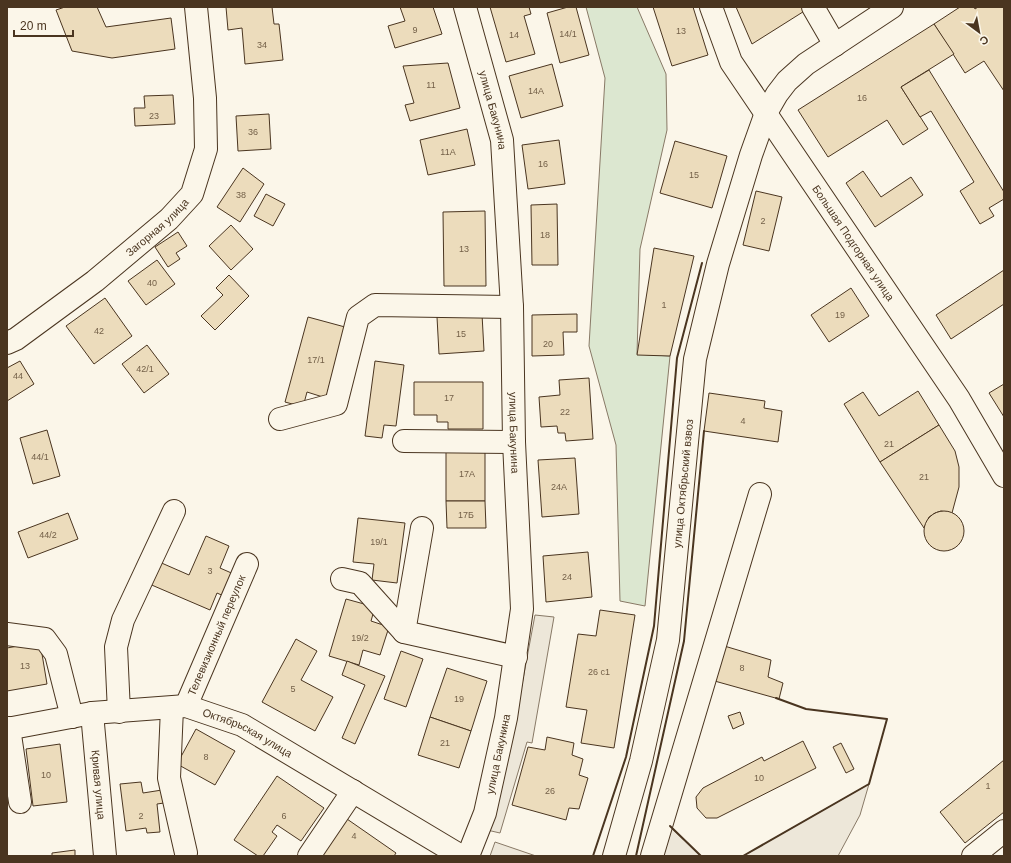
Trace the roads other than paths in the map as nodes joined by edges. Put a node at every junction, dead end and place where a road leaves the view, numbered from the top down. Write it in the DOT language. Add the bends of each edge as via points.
graph roads {
  1 [pos="196,7"];
  2 [pos="465,7"];
  3 [pos="710,7"];
  4 [pos="813,7"];
  5 [pos="892,7"];
  6 [pos="835,45"];
  7 [pos="766,114"];
  8 [pos="512,307"];
  9 [pos="7,343"];
  10 [pos="280,419"];
  11 [pos="404,441"];
  12 [pos="514,442"];
  13 [pos="1004,476"];
  14 [pos="760,494"];
  15 [pos="174,511"];
  16 [pos="422,528"];
  17 [pos="247,564"];
  18 [pos="342,578"];
  19 [pos="404,632"];
  20 [pos="7,634"];
  21 [pos="516,657"];
  22 [pos="179,707"];
  23 [pos="119,712"];
  24 [pos="82,715"];
  25 [pos="8,729"];
  26 [pos="353,791"];
  27 [pos="20,802"];
  28 [pos="1004,831"];
  29 [pos="186,853"];
  30 [pos="105,856"];
  31 [pos="309,856"];
  32 [pos="461,856"];
  33 [pos="468,856"];
  34 [pos="614,856"];
  35 [pos="652,856"];
  36 [pos="973,856"];
  1 -- 9 [label="street, Загорная улица" via="205,98 206,149 192,194 170,219 95,281"];
  2 -- 8 [label="street, улица Бакунина" via="502,140"];
  3 -- 7 [label="street, Большая Подгорная улица" via="732,62"];
  4 -- 6 [label="street"];
  5 -- 6 [label="street, улица Октябрьский взвоз"];
  6 -- 7 [label="street, улица Октябрьский взвоз" via="806,64 777,94"];
  7 -- 13 [label="street, Большая Подгорная улица" via="955,394"];
  7 -- 34 [label="street, улица Октябрьский взвоз" via="718,264 695,359 668,640 641,761"];
  8 -- 10 [label="street" via="375,305 358,316 336,404"];
  8 -- 12 [label="street, улица Бакунина"];
  11 -- 12 [label="street"];
  12 -- 21 [label="street, улица Бакунина" via="522,609"];
  14 -- 35 [label="street"];
  15 -- 23 [label="street" via="123,620 116,647"];
  16 -- 19 [label="street"];
  17 -- 22 [label="street, Телевизионный переулок"];
  18 -- 19 [label="street" via="360,583"];
  19 -- 21 [label="street"];
  20 -- 24 [label="street, Кривая улица" via="45,639 56,654"];
  21 -- 33 [label="street, улица Бакунина" via="506,718 485,813"];
  22 -- 23 [label="street, Октябрьская улица"];
  22 -- 26 [label="street, Октябрьская улица" via="242,724"];
  22 -- 29 [label="street, Телевизионный переулок" via="168,778"];
  23 -- 24 [label="street, Октябрьская улица"];
  24 -- 25 [label="street, Октябрьская улица"];
  24 -- 30 [label="street, Кривая улица"];
  25 -- 27 [label="street"];
  26 -- 31 [label="street"];
  26 -- 32 [label="street, Октябрьская улица"];
  28 -- 36 [label="street"];
}
